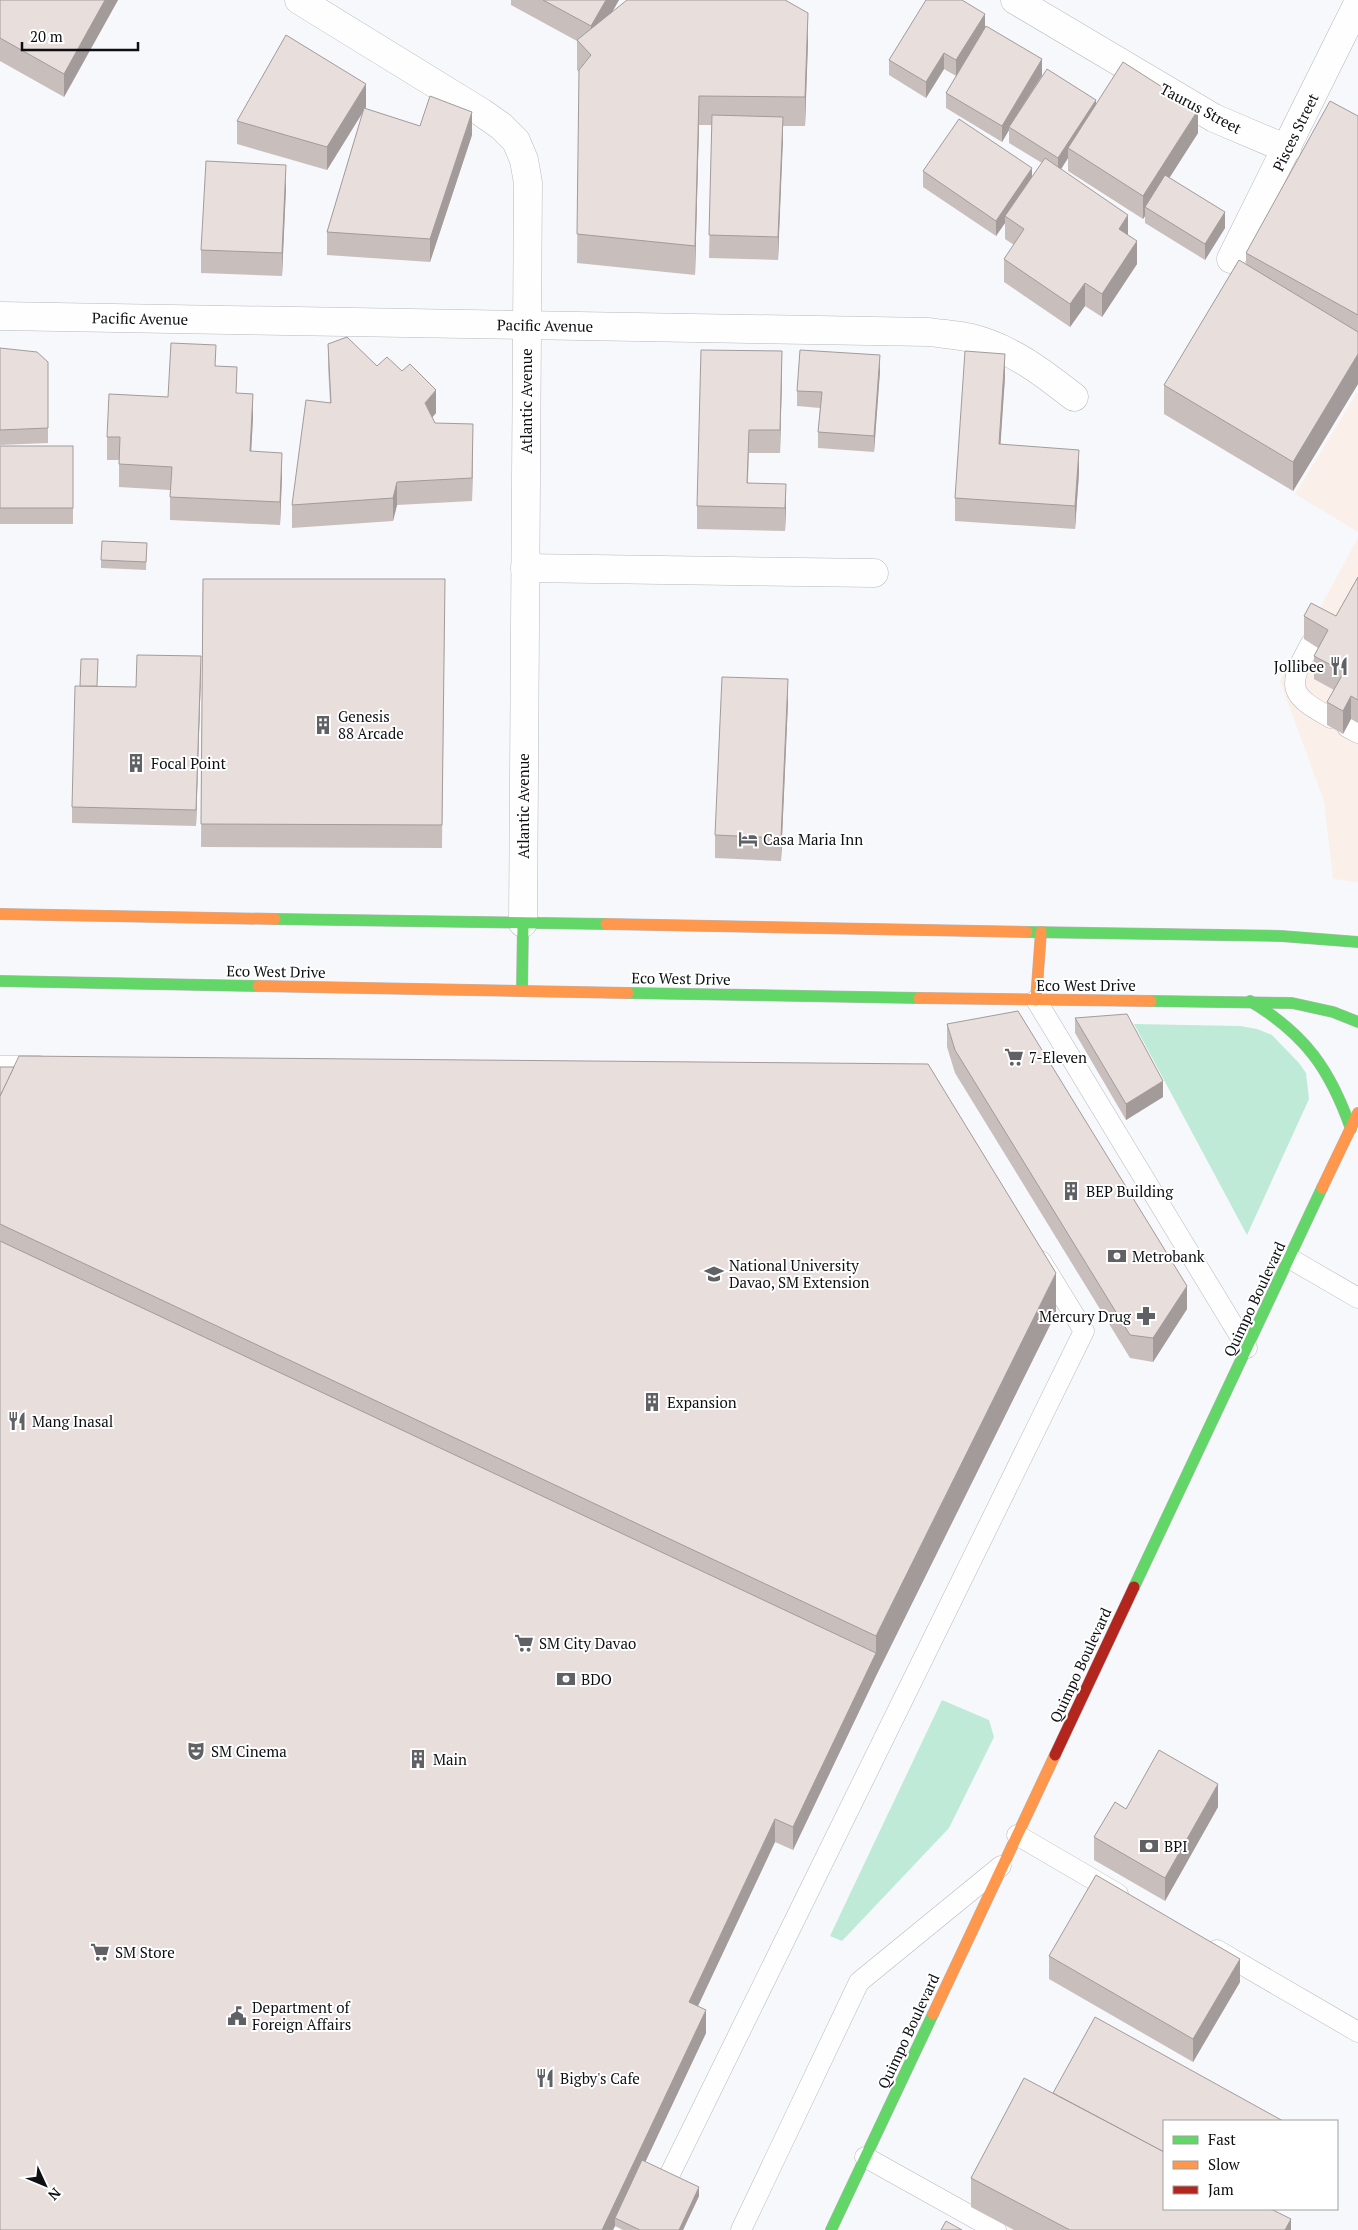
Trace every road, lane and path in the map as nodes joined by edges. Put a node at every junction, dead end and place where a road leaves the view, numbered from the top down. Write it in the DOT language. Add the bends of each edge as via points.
graph roads {
  1 [pos="299,0"];
  2 [pos="1015,0"];
  3 [pos="1358,4"];
  4 [pos="1287,149"];
  5 [pos="1231,259"];
  6 [pos="0,316"];
  7 [pos="527,325"];
  8 [pos="1074,397"];
  9 [pos="525,568"];
  10 [pos="874,573"];
  11 [pos="1311,643"];
  12 [pos="1346,726"];
  13 [pos="0,914"];
  14 [pos="523,923"];
  15 [pos="1041,932"];
  16 [pos="1358,942"];
  17 [pos="0,981"];
  18 [pos="522,991"];
  19 [pos="1036,1000"];
  20 [pos="1250,1000"];
  21 [pos="1358,1022"];
  22 [pos="0,1066"];
  23 [pos="59,1066"];
  24 [pos="1358,1113"];
  25 [pos="1350,1129"];
  26 [pos="1033,1248"];
  27 [pos="1290,1258"];
  28 [pos="1358,1298"];
  29 [pos="1247,1348"];
  30 [pos="1017,1835"];
  31 [pos="1002,1865"];
  32 [pos="1136,1904"];
  33 [pos="1204,1943"];
  34 [pos="1358,2032"];
  35 [pos="865,2157"];
  36 [pos="667,2180"];
  37 [pos="741,2230"];
  38 [pos="831,2230"];
  39 [pos="996,2230"];
  1 -- 7 [label="street, Atlantic Avenue" via="481,112 516,141 528,183"];
  2 -- 4 [label="street, Taurus Street" via="1214,118"];
  3 -- 4 [label="street, Pisces Street"];
  4 -- 5 [label="street, Pisces Street"];
  6 -- 7 [label="street, Pacific Avenue"];
  7 -- 8 [label="street, Pacific Avenue" via="929,332 971,338 1008,351 1040,370"];
  7 -- 9 [label="street, Atlantic Avenue"];
  9 -- 10 [label="street"];
  9 -- 14 [label="street, Atlantic Avenue"];
  11 -- 12 [label="lane" via="1299,664 1294,685 1297,694 1302,701"];
  13 -- 14 [label="street"];
  14 -- 15 [label="street"];
  14 -- 18 [label="street"];
  15 -- 16 [label="street" via="1281,936"];
  15 -- 19 [label="street"];
  17 -- 18 [label="street, Eco West Drive"];
  18 -- 19 [label="street, Eco West Drive"];
  19 -- 20 [label="street, Eco West Drive"];
  19 -- 29 [label="lane"];
  20 -- 21 [label="street, Eco West Drive" via="1292,1003 1333,1012"];
  20 -- 25 [label="street" via="1282,1020 1320,1060 1339,1093"];
  22 -- 23 [label="lane"];
  24 -- 25 [label="street, Quimpo Boulevard"];
  25 -- 27 [label="street, Quimpo Boulevard"];
  26 -- 36 [label="lane" via="1084,1332"];
  27 -- 28 [label="lane"];
  27 -- 29 [label="street, Quimpo Boulevard"];
  29 -- 30 [label="street, Quimpo Boulevard"];
  30 -- 31 [label="street, Quimpo Boulevard"];
  30 -- 32 [label="lane"];
  31 -- 35 [label="street, Quimpo Boulevard"];
  31 -- 37 [label="lane" via="860,1982"];
  33 -- 34 [label="lane"];
  35 -- 38 [label="street, Quimpo Boulevard"];
  35 -- 39 [label="lane"];
}
